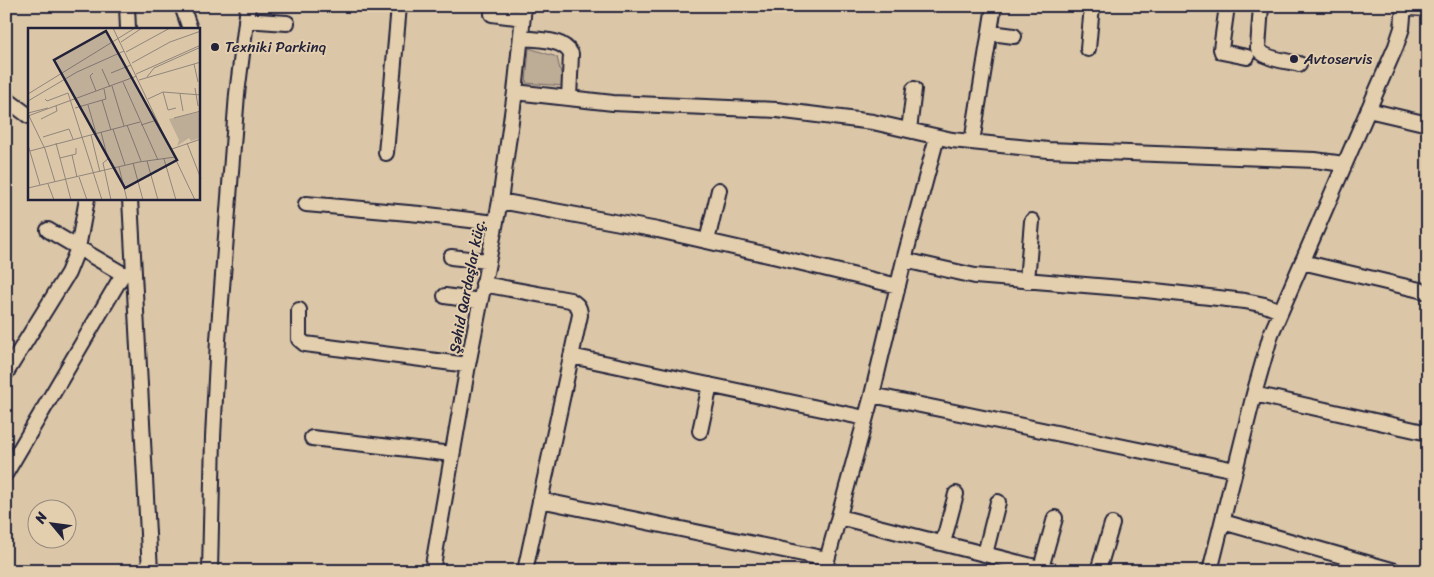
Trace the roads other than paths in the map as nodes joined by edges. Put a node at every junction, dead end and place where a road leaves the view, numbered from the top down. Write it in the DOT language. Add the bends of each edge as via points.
graph roads {
  1 [pos="127,6"];
  2 [pos="182,6"];
  3 [pos="399,6"];
  4 [pos="994,6"];
  5 [pos="1092,6"];
  6 [pos="1227,6"];
  7 [pos="1261,6"];
  8 [pos="1404,6"];
  9 [pos="1410,6"];
  10 [pos="1428,8"];
  11 [pos="524,12"];
  12 [pos="247,13"];
  13 [pos="492,14"];
  14 [pos="287,23"];
  15 [pos="128,28"];
  16 [pos="190,28"];
  17 [pos="991,34"];
  18 [pos="1014,36"];
  19 [pos="521,38"];
  20 [pos="1088,49"];
  21 [pos="1248,57"];
  22 [pos="1299,64"];
  23 [pos="914,90"];
  24 [pos="515,92"];
  25 [pos="569,98"];
  26 [pos="6,99"];
  27 [pos="1368,110"];
  28 [pos="28,115"];
  29 [pos="1428,124"];
  30 [pos="908,130"];
  31 [pos="937,137"];
  32 [pos="972,142"];
  33 [pos="386,153"];
  34 [pos="1344,164"];
  35 [pos="719,190"];
  36 [pos="87,200"];
  37 [pos="130,200"];
  38 [pos="500,201"];
  39 [pos="306,204"];
  40 [pos="1032,221"];
  41 [pos="496,224"];
  42 [pos="48,230"];
  43 [pos="707,240"];
  44 [pos="78,248"];
  45 [pos="451,257"];
  46 [pos="904,260"];
  47 [pos="487,261"];
  48 [pos="1302,262"];
  49 [pos="129,273"];
  50 [pos="1027,281"];
  51 [pos="483,284"];
  52 [pos="898,286"];
  53 [pos="1428,292"];
  54 [pos="445,296"];
  55 [pos="480,301"];
  56 [pos="299,310"];
  57 [pos="1280,310"];
  58 [pos="571,356"];
  59 [pos="468,365"];
  60 [pos="6,373"];
  61 [pos="710,385"];
  62 [pos="1254,394"];
  63 [pos="872,396"];
  64 [pos="866,418"];
  65 [pos="700,430"];
  66 [pos="1428,433"];
  67 [pos="312,438"];
  68 [pos="452,454"];
  69 [pos="1235,470"];
  70 [pos="6,472"];
  71 [pos="956,494"];
  72 [pos="540,500"];
  73 [pos="998,502"];
  74 [pos="839,517"];
  75 [pos="1055,518"];
  76 [pos="1223,522"];
  77 [pos="1112,524"];
  78 [pos="943,543"];
  79 [pos="985,554"];
  80 [pos="825,565"];
  81 [pos="1046,570"];
  82 [pos="150,571"];
  83 [pos="210,571"];
  84 [pos="432,571"];
  85 [pos="525,571"];
  86 [pos="1098,571"];
  87 [pos="1210,571"];
  88 [pos="1395,571"];
  1 -- 15 [label="street"];
  2 -- 16 [label="street"];
  3 -- 33 [label="street"];
  4 -- 17 [label="street"];
  5 -- 20 [label="street"];
  6 -- 21 [label="street" via="1222,52"];
  7 -- 22 [label="street" via="1259,52"];
  8 -- 27 [label="street" via="1396,46"];
  9 -- 10 [label="main road"];
  11 -- 13 [label="street"];
  11 -- 19 [label="street, Şəhid Qardaşlar küç."];
  12 -- 14 [label="street"];
  12 -- 83 [label="street" via="237,94 218,340"];
  17 -- 18 [label="street"];
  17 -- 32 [label="street"];
  19 -- 24 [label="street, Şəhid Qardaşlar küç."];
  19 -- 25 [label="street" via="561,43 568,48 571,54"];
  23 -- 30 [label="street"];
  24 -- 25 [label="street"];
  24 -- 38 [label="street, Şəhid Qardaşlar küç."];
  25 -- 30 [label="street" via="777,110 873,122"];
  26 -- 28 [label="street"];
  27 -- 29 [label="street"];
  27 -- 34 [label="street"];
  30 -- 31 [label="street"];
  31 -- 32 [label="street"];
  31 -- 46 [label="street"];
  32 -- 34 [label="street" via="1048,150 1315,160"];
  34 -- 48 [label="street"];
  35 -- 43 [label="street"];
  36 -- 44 [label="street"];
  37 -- 49 [label="street"];
  38 -- 41 [label="street, Şəhid Qardaşlar küç."];
  38 -- 43 [label="street"];
  39 -- 41 [label="street"];
  40 -- 50 [label="street"];
  41 -- 47 [label="street, Şəhid Qardaşlar küç."];
  42 -- 44 [label="street"];
  43 -- 52 [label="street"];
  44 -- 49 [label="street"];
  44 -- 60 [label="street" via="68,273"];
  45 -- 47 [label="street"];
  46 -- 50 [label="street" via="975,276"];
  46 -- 52 [label="street"];
  47 -- 51 [label="street, Şəhid Qardaşlar küç."];
  48 -- 53 [label="street"];
  48 -- 57 [label="street"];
  49 -- 70 [label="street"];
  49 -- 82 [label="street"];
  50 -- 57 [label="street" via="1245,301"];
  51 -- 55 [label="street, Şəhid Qardaşlar küç."];
  51 -- 58 [label="street" via="570,300 578,306 580,316"];
  52 -- 63 [label="street"];
  54 -- 55 [label="street"];
  55 -- 59 [label="street, Şəhid Qardaşlar küç."];
  56 -- 59 [label="street" via="299,339 304,344"];
  57 -- 62 [label="street"];
  58 -- 61 [label="street"];
  58 -- 72 [label="street"];
  59 -- 68 [label="street, Şəhid Qardaşlar küç."];
  61 -- 64 [label="street"];
  61 -- 65 [label="street"];
  62 -- 66 [label="street"];
  62 -- 69 [label="street"];
  63 -- 64 [label="street"];
  63 -- 69 [label="street"];
  64 -- 74 [label="street"];
  67 -- 68 [label="street"];
  68 -- 84 [label="street, Şəhid Qardaşlar küç."];
  69 -- 76 [label="street"];
  71 -- 78 [label="street"];
  72 -- 80 [label="street"];
  72 -- 85 [label="street"];
  73 -- 79 [label="street"];
  74 -- 78 [label="street"];
  74 -- 80 [label="street"];
  75 -- 81 [label="street"];
  76 -- 87 [label="street"];
  76 -- 88 [label="street"];
  77 -- 86 [label="street"];
  78 -- 79 [label="street"];
  79 -- 81 [label="street"];
}
